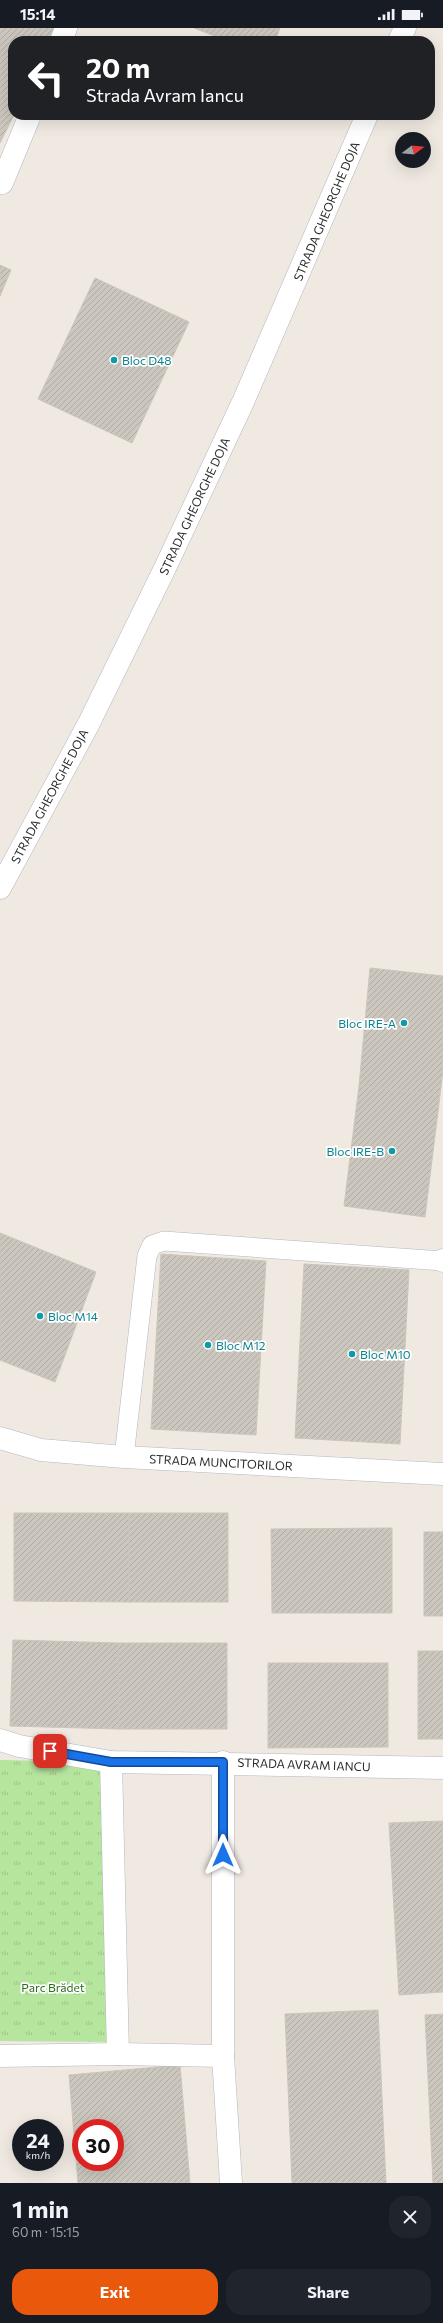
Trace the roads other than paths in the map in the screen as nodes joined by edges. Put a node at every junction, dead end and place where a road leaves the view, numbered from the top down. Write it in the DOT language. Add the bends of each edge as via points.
graph roads {
  1 [pos="28,120"];
  2 [pos="365,120"];
  3 [pos="2,183"];
  4 [pos="0,888"];
  5 [pos="443,1260"];
  6 [pos="0,1438"];
  7 [pos="124,1457"];
  8 [pos="443,1474"];
  9 [pos="0,1740"];
  10 [pos="111,1762"];
  11 [pos="223,1762"];
  12 [pos="443,1768"];
  13 [pos="118,2054"];
  14 [pos="0,2056"];
  15 [pos="223,2056"];
  16 [pos="231,2183"];
  1 -- 3 [label="street"];
  2 -- 4 [label="street, STRADA GHEORGHE DOJA" via="243,402 165,568 88,725"];
  5 -- 7 [label="lane" via="164,1241 152,1245 147,1256"];
  6 -- 7 [label="street, STRADA MUNCITORILOR" via="41,1450"];
  7 -- 8 [label="street, STRADA MUNCITORILOR"];
  9 -- 10 [label="street, STRADA AVRAM IANCU" via="19,1746"];
  10 -- 11 [label="street, STRADA AVRAM IANCU"];
  10 -- 13 [label="street"];
  11 -- 12 [label="street, STRADA AVRAM IANCU"];
  11 -- 15 [label="street"];
  13 -- 14 [label="street"];
  13 -- 15 [label="street"];
  15 -- 16 [label="street"];
}
